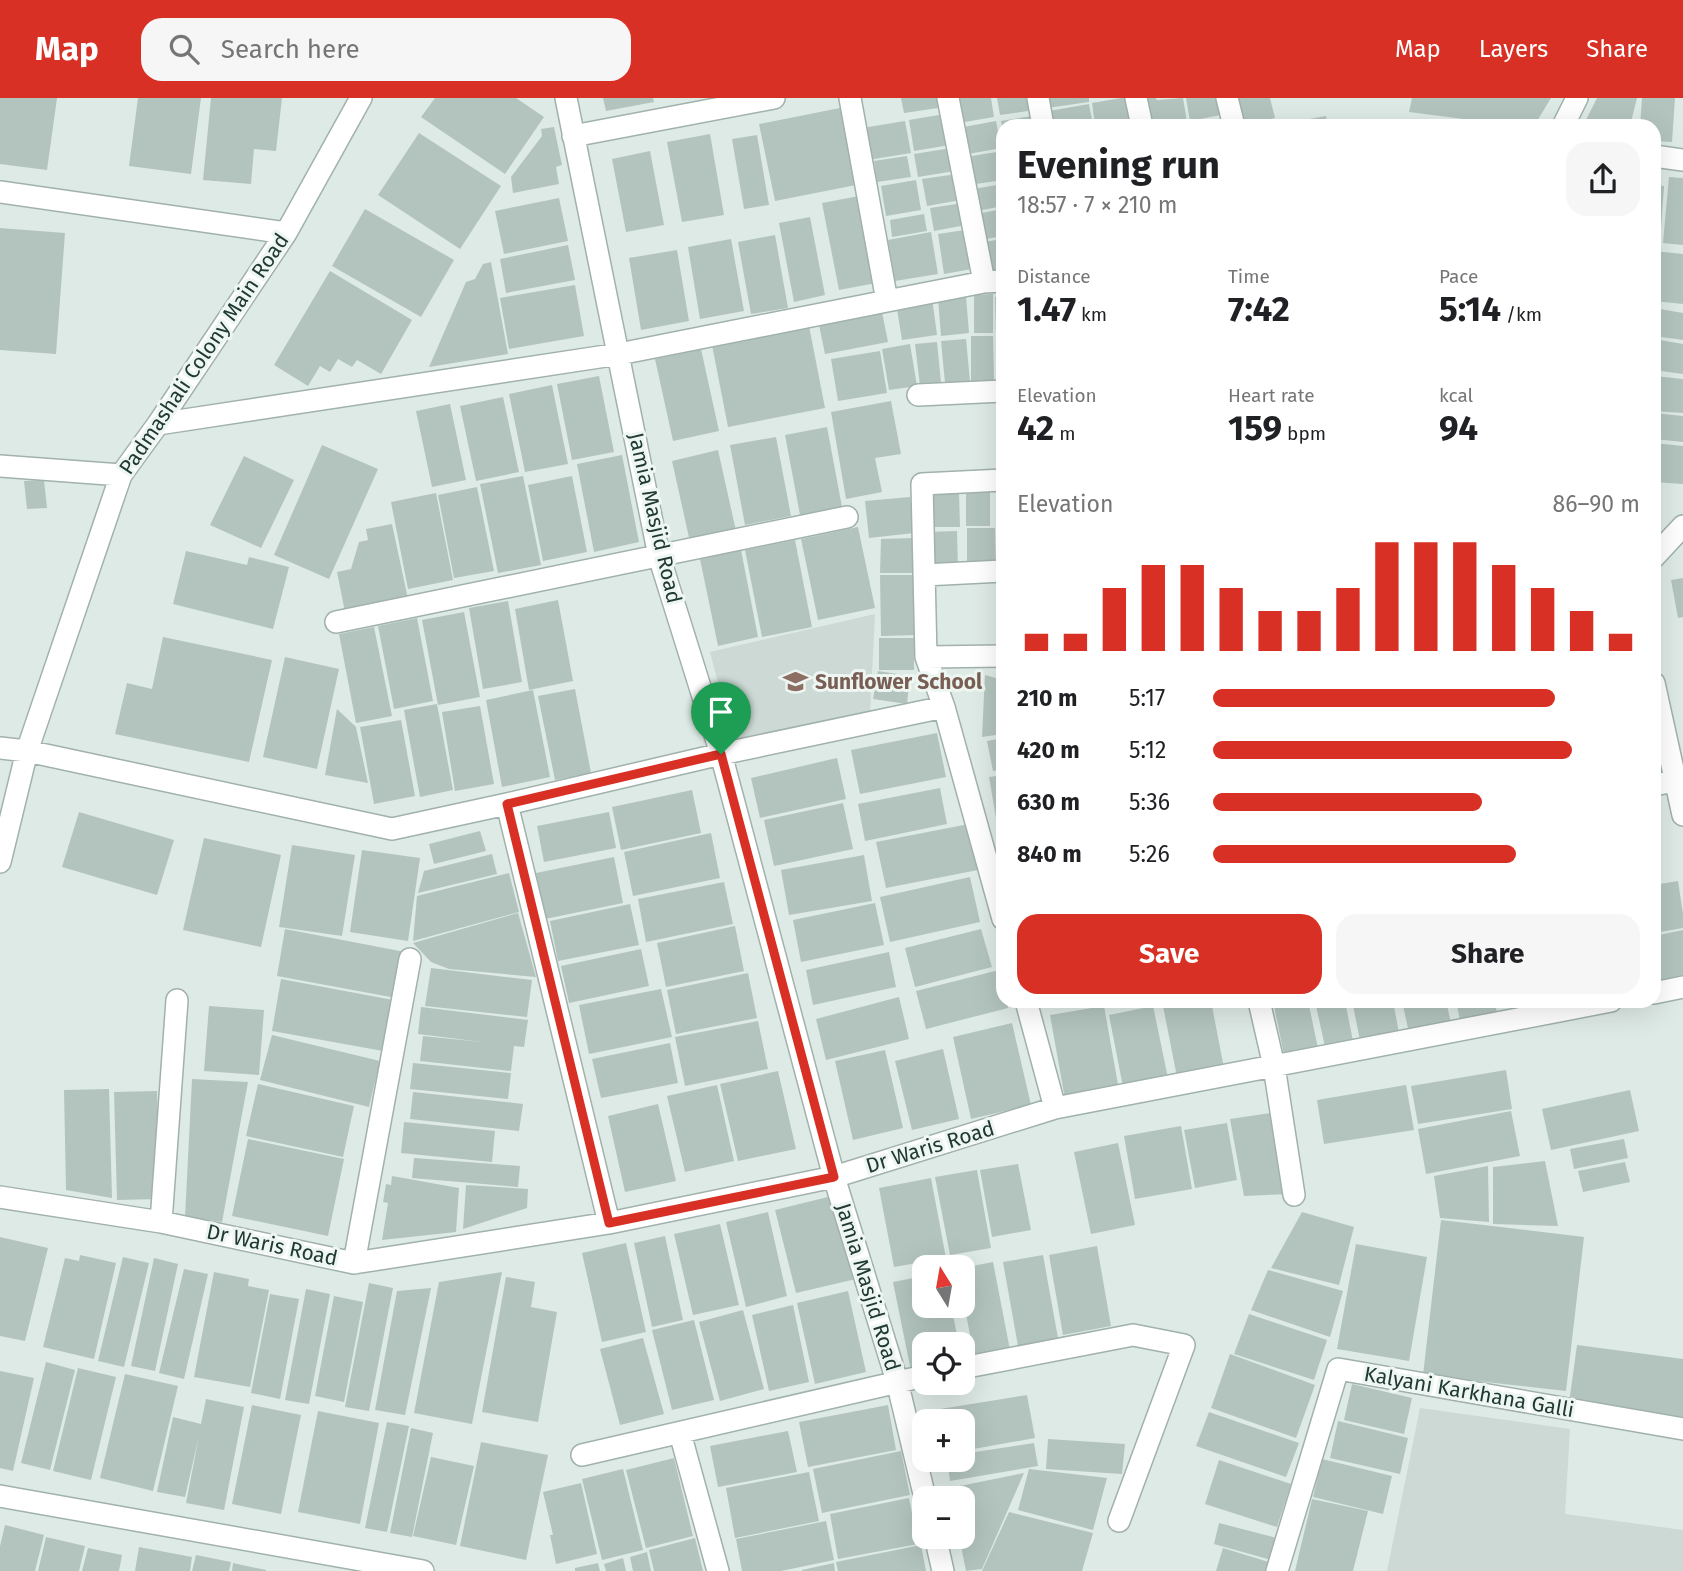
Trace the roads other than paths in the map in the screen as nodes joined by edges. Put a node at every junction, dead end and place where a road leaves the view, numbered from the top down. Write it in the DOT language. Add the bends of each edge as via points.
graph roads {
  1 [pos="361,98"];
  2 [pos="566,98"];
  3 [pos="774,98"];
  4 [pos="850,98"];
  5 [pos="948,98"];
  6 [pos="1038,98"];
  7 [pos="1136,98"];
  8 [pos="1227,98"];
  9 [pos="1577,98"];
  10 [pos="1042,119"];
  11 [pos="1140,119"];
  12 [pos="1232,119"];
  13 [pos="1566,119"];
  14 [pos="573,136"];
  15 [pos="1661,157"];
  16 [pos="1683,160"];
  17 [pos="0,192"];
  18 [pos="286,233"];
  19 [pos="993,281"];
  20 [pos="887,301"];
  21 [pos="619,354"];
  22 [pos="996,391"];
  23 [pos="918,395"];
  24 [pos="158,424"];
  25 [pos="0,466"];
  26 [pos="121,475"];
  27 [pos="996,480"];
  28 [pos="847,517"];
  29 [pos="1683,526"];
  30 [pos="1661,550"];
  31 [pos="659,556"];
  32 [pos="996,571"];
  33 [pos="923,575"];
  34 [pos="336,622"];
  35 [pos="996,656"];
  36 [pos="926,657"];
  37 [pos="944,707"];
  38 [pos="1661,716"];
  39 [pos="0,748"];
  40 [pos="26,751"];
  41 [pos="721,754"];
  42 [pos="1675,781"];
  43 [pos="1661,784"];
  44 [pos="507,804"];
  45 [pos="1683,815"];
  46 [pos="0,862"];
  47 [pos="996,894"];
  48 [pos="410,959"];
  49 [pos="1683,987"];
  50 [pos="1661,992"];
  51 [pos="177,1000"];
  52 [pos="1028,1008"];
  53 [pos="1261,1008"];
  54 [pos="1575,1008"];
  55 [pos="1274,1066"];
  56 [pos="1055,1108"];
  57 [pos="834,1177"];
  58 [pos="1294,1195"];
  59 [pos="0,1197"];
  60 [pos="161,1222"];
  61 [pos="609,1223"];
  62 [pos="354,1263"];
  63 [pos="975,1365"];
  64 [pos="912,1378"];
  65 [pos="897,1381"];
  66 [pos="1683,1429"];
  67 [pos="680,1433"];
  68 [pos="582,1455"];
  69 [pos="922,1486"];
  70 [pos="0,1496"];
  71 [pos="1119,1521"];
  72 [pos="938,1549"];
  73 [pos="423,1571"];
  74 [pos="718,1571"];
  75 [pos="943,1571"];
  76 [pos="1277,1571"];
  1 -- 18 [label="street, Padmashali Colony Main Road"];
  2 -- 14 [label="street, Jamia Masjid Road"];
  3 -- 14 [label="street"];
  4 -- 20 [label="street"];
  5 -- 19 [label="street"];
  6 -- 10 [label="street"];
  7 -- 11 [label="street"];
  8 -- 12 [label="street"];
  9 -- 13 [label="street"];
  14 -- 21 [label="street, Jamia Masjid Road"];
  15 -- 16 [label="street"];
  17 -- 18 [label="street"];
  18 -- 24 [label="street, Padmashali Colony Main Road"];
  19 -- 20 [label="street"];
  20 -- 21 [label="street"];
  21 -- 24 [label="street"];
  21 -- 31 [label="street, Jamia Masjid Road"];
  22 -- 23 [label="street"];
  24 -- 26 [label="street, Padmashali Colony Main Road"];
  25 -- 26 [label="street"];
  26 -- 40 [label="street, Padmashali Colony Main Road"];
  27 -- 33 [label="street" via="922,484"];
  28 -- 31 [label="street"];
  29 -- 30 [label="street"];
  31 -- 34 [label="street"];
  31 -- 41 [label="street, Jamia Masjid Road"];
  32 -- 33 [label="street"];
  33 -- 36 [label="street"];
  35 -- 36 [label="street"];
  36 -- 37 [label="street"];
  37 -- 41 [label="street"];
  37 -- 47 [label="street"];
  38 -- 42 [label="street"];
  39 -- 40 [label="street"];
  40 -- 44 [label="street" via="392,829"];
  40 -- 46 [label="street, Padmashali Colony Main Road"];
  41 -- 44 [label="street"];
  41 -- 57 [label="street, Jamia Masjid Road"];
  42 -- 43 [label="street"];
  42 -- 45 [label="street"];
  44 -- 61 [label="street"];
  48 -- 62 [label="street"];
  49 -- 50 [label="street"];
  51 -- 60 [label="street"];
  52 -- 56 [label="street"];
  53 -- 55 [label="street"];
  54 -- 55 [label="street, Dr Waris Road"];
  55 -- 56 [label="street, Dr Waris Road"];
  55 -- 58 [label="street"];
  56 -- 57 [label="street, Dr Waris Road"];
  57 -- 61 [label="street, Dr Waris Road"];
  57 -- 65 [label="street, Jamia Masjid Road"];
  59 -- 60 [label="street, Dr Waris Road"];
  60 -- 62 [label="street, Dr Waris Road"];
  61 -- 62 [label="street, Dr Waris Road"];
  63 -- 71 [label="street" via="1133,1335 1184,1345"];
  64 -- 65 [label="street"];
  65 -- 67 [label="street"];
  65 -- 69 [label="street, Jamia Masjid Road"];
  66 -- 76 [label="street, Kalyani Karkhana Galli" via="1338,1369"];
  67 -- 68 [label="street"];
  67 -- 74 [label="street"];
  70 -- 73 [label="street"];
  72 -- 75 [label="street"];
}
